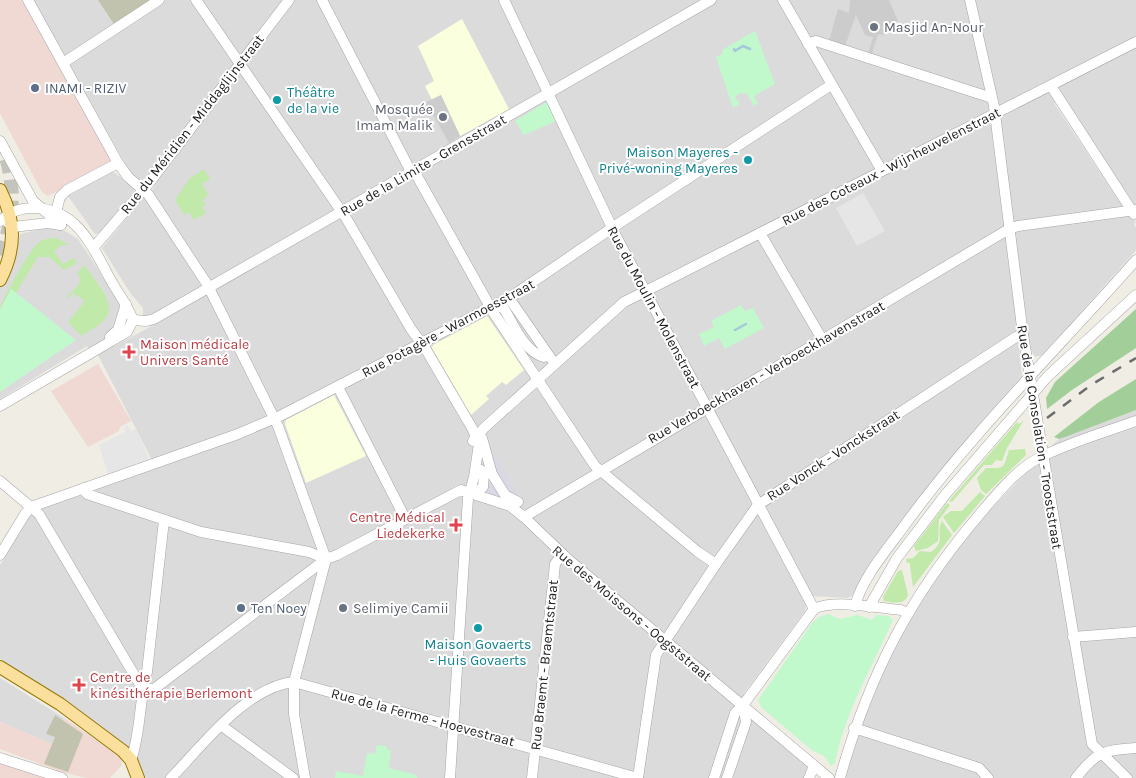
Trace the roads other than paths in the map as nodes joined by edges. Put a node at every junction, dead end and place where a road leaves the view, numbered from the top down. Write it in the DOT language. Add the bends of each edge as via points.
graph roads {
  1 [pos="28,0"];
  2 [pos="159,0"];
  3 [pos="196,0"];
  4 [pos="289,0"];
  5 [pos="322,0"];
  6 [pos="504,0"];
  7 [pos="711,0"];
  8 [pos="783,0"];
  9 [pos="970,0"];
  10 [pos="698,3"];
  11 [pos="1136,42"];
  12 [pos="808,44"];
  13 [pos="64,63"];
  14 [pos="239,64"];
  15 [pos="831,85"];
  16 [pos="1051,86"];
  17 [pos="549,94"];
  18 [pos="992,98"];
  19 [pos="994,115"];
  20 [pos="0,141"];
  21 [pos="118,163"];
  22 [pos="411,171"];
  23 [pos="882,171"];
  24 [pos="142,189"];
  25 [pos="0,190"];
  26 [pos="41,208"];
  27 [pos="56,212"];
  28 [pos="342,212"];
  29 [pos="1135,213"];
  30 [pos="3,217"];
  31 [pos="62,225"];
  32 [pos="13,227"];
  33 [pos="612,228"];
  34 [pos="1009,229"];
  35 [pos="760,232"];
  36 [pos="83,233"];
  37 [pos="94,247"];
  38 [pos="1136,260"];
  39 [pos="1,273"];
  40 [pos="208,288"];
  41 [pos="645,290"];
  42 [pos="1136,295"];
  43 [pos="127,303"];
  44 [pos="500,306"];
  45 [pos="133,320"];
  46 [pos="1023,335"];
  47 [pos="822,339"];
  48 [pos="422,344"];
  49 [pos="102,345"];
  50 [pos="549,358"];
  51 [pos="533,366"];
  52 [pos="1031,376"];
  53 [pos="538,380"];
  54 [pos="338,387"];
  55 [pos="1033,393"];
  56 [pos="0,406"];
  57 [pos="706,407"];
  58 [pos="274,419"];
  59 [pos="1136,421"];
  60 [pos="481,438"];
  61 [pos="1043,456"];
  62 [pos="600,470"];
  63 [pos="484,473"];
  64 [pos="0,481"];
  65 [pos="84,488"];
  66 [pos="474,491"];
  67 [pos="758,505"];
  68 [pos="32,507"];
  69 [pos="520,508"];
  70 [pos="405,518"];
  71 [pos="164,520"];
  72 [pos="562,554"];
  73 [pos="0,555"];
  74 [pos="326,559"];
  75 [pos="716,564"];
  76 [pos="855,606"];
  77 [pos="869,607"];
  78 [pos="814,608"];
  79 [pos="908,613"];
  80 [pos="1136,632"];
  81 [pos="1073,637"];
  82 [pos="664,640"];
  83 [pos="0,666"];
  84 [pos="294,682"];
  85 [pos="142,688"];
  86 [pos="743,705"];
  87 [pos="453,725"];
  88 [pos="222,726"];
  89 [pos="854,728"];
  90 [pos="535,748"];
  91 [pos="1136,748"];
  92 [pos="1102,754"];
  93 [pos="0,758"];
  94 [pos="131,760"];
  95 [pos="814,766"];
  96 [pos="48,776"];
  97 [pos="62,778"];
  98 [pos="138,778"];
  99 [pos="171,778"];
  100 [pos="293,778"];
  101 [pos="305,778"];
  102 [pos="450,778"];
  103 [pos="532,778"];
  104 [pos="638,778"];
  105 [pos="714,778"];
  106 [pos="726,778"];
  107 [pos="809,778"];
  108 [pos="829,778"];
  109 [pos="840,778"];
  110 [pos="988,778"];
  111 [pos="1076,778"];
  112 [pos="1127,778"];
  1 -- 13 [label="street"];
  2 -- 13 [label="street"];
  3 -- 14 [label="street"];
  4 -- 14 [label="street, Rue du Méridien - Middaglijnstraat"];
  5 -- 22 [label="street"];
  6 -- 17 [label="street, Rue du Moulin - Molenstraat"];
  7 -- 10 [label="street, Rue de la Limite - Grensstraat"];
  8 -- 12 [label="street"];
  9 -- 18 [label="street, Rue de la Consolation - Trooststraat"];
  10 -- 17 [label="street, Rue de la Limite - Grensstraat"];
  11 -- 16 [label="street, Rue des Coteaux - Wijnheuvelenstraat"];
  12 -- 15 [label="street"];
  12 -- 18 [label="street" via="816,41"];
  13 -- 21 [label="street"];
  14 -- 24 [label="street, Rue du Méridien - Middaglijnstraat"];
  14 -- 28 [label="street"];
  15 -- 23 [label="street"];
  15 -- 33 [label="street, Rue Potagère - Warmoesstraat"];
  16 -- 19 [label="street, Rue des Coteaux - Wijnheuvelenstraat"];
  16 -- 29 [label="street"];
  17 -- 22 [label="street, Rue de la Limite - Grensstraat"];
  17 -- 33 [label="street, Rue du Moulin - Molenstraat"];
  18 -- 19 [label="street, Rue de la Consolation - Trooststraat"];
  19 -- 23 [label="street, Rue des Coteaux - Wijnheuvelenstraat"];
  19 -- 34 [label="street, Rue de la Consolation - Trooststraat"];
  20 -- 26 [label="street" via="33,201"];
  21 -- 24 [label="street"];
  21 -- 27 [label="street" via="67,190 60,197"];
  22 -- 28 [label="street, Rue de la Limite - Grensstraat"];
  22 -- 44 [label="street"];
  23 -- 35 [label="street, Rue des Coteaux - Wijnheuvelenstraat"];
  24 -- 37 [label="street, Rue du Méridien - Middaglijnstraat"];
  24 -- 40 [label="street"];
  25 -- 30 [label="main road"];
  26 -- 27 [label="street"];
  26 -- 30 [label="street" via="17,209"];
  26 -- 31 [label="street"];
  27 -- 36 [label="street" via="71,220"];
  28 -- 40 [label="street, Rue de la Limite - Grensstraat"];
  28 -- 48 [label="street"];
  29 -- 34 [label="street, Rue Verboeckhaven - Verboeckhavenstraat"];
  30 -- 32 [label="main road"];
  31 -- 32 [label="street" via="48,223"];
  31 -- 36 [label="street"];
  32 -- 39 [label="main road" via="12,249"];
  33 -- 41 [label="street, Rue du Moulin - Molenstraat"];
  33 -- 44 [label="street, Rue Potagère - Warmoesstraat"];
  34 -- 46 [label="street, Rue de la Consolation - Trooststraat"];
  34 -- 47 [label="street, Rue Verboeckhaven - Verboeckhavenstraat"];
  35 -- 41 [label="street, Rue des Coteaux - Wijnheuvelenstraat"];
  35 -- 47 [label="street"];
  36 -- 37 [label="street"];
  37 -- 43 [label="street"];
  38 -- 52 [label="street"];
  40 -- 45 [label="street, Rue de la Limite - Grensstraat" via="154,319"];
  40 -- 58 [label="street"];
  41 -- 50 [label="street, Rue des Coteaux - Wijnheuvelenstraat"];
  41 -- 57 [label="street, Rue du Moulin - Molenstraat"];
  42 -- 55 [label="street"];
  43 -- 45 [label="street"];
  43 -- 49 [label="street" via="118,330"];
  44 -- 48 [label="street, Rue Potagère - Warmoesstraat"];
  44 -- 50 [label="street"];
  44 -- 53 [label="street"];
  45 -- 49 [label="street" via="127,332"];
  46 -- 52 [label="street, Rue de la Consolation - Trooststraat"];
  46 -- 67 [label="street, Rue Vonck - Vonckstraat" via="946,381"];
  47 -- 57 [label="street, Rue Verboeckhaven - Verboeckhavenstraat"];
  48 -- 54 [label="street, Rue Potagère - Warmoesstraat"];
  48 -- 60 [label="street"];
  49 -- 56 [label="street"];
  50 -- 51 [label="street" via="533,362"];
  50 -- 53 [label="street" via="560,362"];
  52 -- 55 [label="street, Rue de la Consolation - Trooststraat"];
  52 -- 76 [label="street" via="913,513 862,588"];
  53 -- 60 [label="street"];
  53 -- 62 [label="street"];
  54 -- 58 [label="street, Rue Potagère - Warmoesstraat"];
  54 -- 70 [label="street"];
  55 -- 61 [label="street, Rue de la Consolation - Trooststraat"];
  55 -- 77 [label="street" via="923,521"];
  57 -- 62 [label="street, Rue Verboeckhaven - Verboeckhavenstraat"];
  57 -- 67 [label="street, Rue du Moulin - Molenstraat"];
  58 -- 65 [label="street, Rue Potagère - Warmoesstraat"];
  58 -- 74 [label="street"];
  59 -- 61 [label="street"];
  60 -- 63 [label="street"];
  60 -- 66 [label="street" via="472,443 468,472"];
  61 -- 79 [label="street" via="1014,478 980,514 940,564"];
  61 -- 81 [label="street, Rue de la Consolation - Trooststraat"];
  62 -- 69 [label="street, Rue Verboeckhaven - Verboeckhavenstraat"];
  62 -- 75 [label="street"];
  63 -- 66 [label="street" via="483,487"];
  63 -- 69 [label="street"];
  64 -- 68 [label="street"];
  65 -- 68 [label="street, Rue Potagère - Warmoesstraat"];
  65 -- 71 [label="street" via="87,494"];
  66 -- 69 [label="street"];
  66 -- 70 [label="street" via="458,491"];
  66 -- 87 [label="street"];
  67 -- 75 [label="street, Rue Vonck - Vonckstraat"];
  67 -- 78 [label="street, Rue du Moulin - Molenstraat"];
  68 -- 73 [label="street"];
  68 -- 85 [label="street"];
  69 -- 72 [label="street, Rue des Moissons - Oogststraat"];
  70 -- 74 [label="street"];
  71 -- 74 [label="street" via="202,532 309,552"];
  71 -- 85 [label="street" via="147,672"];
  72 -- 82 [label="street, Rue des Moissons - Oogststraat"];
  72 -- 90 [label="street, Rue Braemt - Braemtstraat" via="555,564"];
  74 -- 84 [label="street"];
  74 -- 85 [label="street" via="154,689"];
  75 -- 82 [label="street, Rue Vonck - Vonckstraat"];
  76 -- 77 [label="street"];
  76 -- 78 [label="street"];
  77 -- 79 [label="street"];
  78 -- 86 [label="street"];
  79 -- 89 [label="street" via="875,676"];
  80 -- 81 [label="street"];
  81 -- 92 [label="street, Rue de la Consolation - Trooststraat" via="1092,744"];
  82 -- 86 [label="street, Rue des Moissons - Oogststraat"];
  82 -- 104 [label="street, Rue Vonck - Vonckstraat" via="656,655"];
  83 -- 94 [label="main road" via="60,704"];
  84 -- 87 [label="street, Rue de la Ferme - Hoevestraat"];
  84 -- 88 [label="street" via="281,683 262,692"];
  84 -- 101 [label="street" via="294,714"];
  85 -- 94 [label="street" via="136,746"];
  86 -- 95 [label="street, Rue des Moissons - Oogststraat"];
  86 -- 105 [label="street" via="735,713"];
  86 -- 106 [label="street" via="746,722"];
  87 -- 90 [label="street, Rue de la Ferme - Hoevestraat"];
  87 -- 102 [label="street"];
  88 -- 99 [label="street"];
  88 -- 100 [label="street"];
  89 -- 109 [label="street"];
  89 -- 110 [label="street" via="979,768"];
  90 -- 103 [label="street, Rue Braemt - Braemtstraat"];
  90 -- 104 [label="street, Rue de la Ferme - Hoevestraat"];
  91 -- 92 [label="street" via="1112,749"];
  92 -- 111 [label="street" via="1091,759"];
  92 -- 112 [label="street, Rue de la Consolation - Trooststraat"];
  93 -- 96 [label="street"];
  94 -- 98 [label="main road"];
  95 -- 107 [label="street"];
  95 -- 108 [label="street, Rue des Moissons - Oogststraat"];
  96 -- 97 [label="street"];
}
